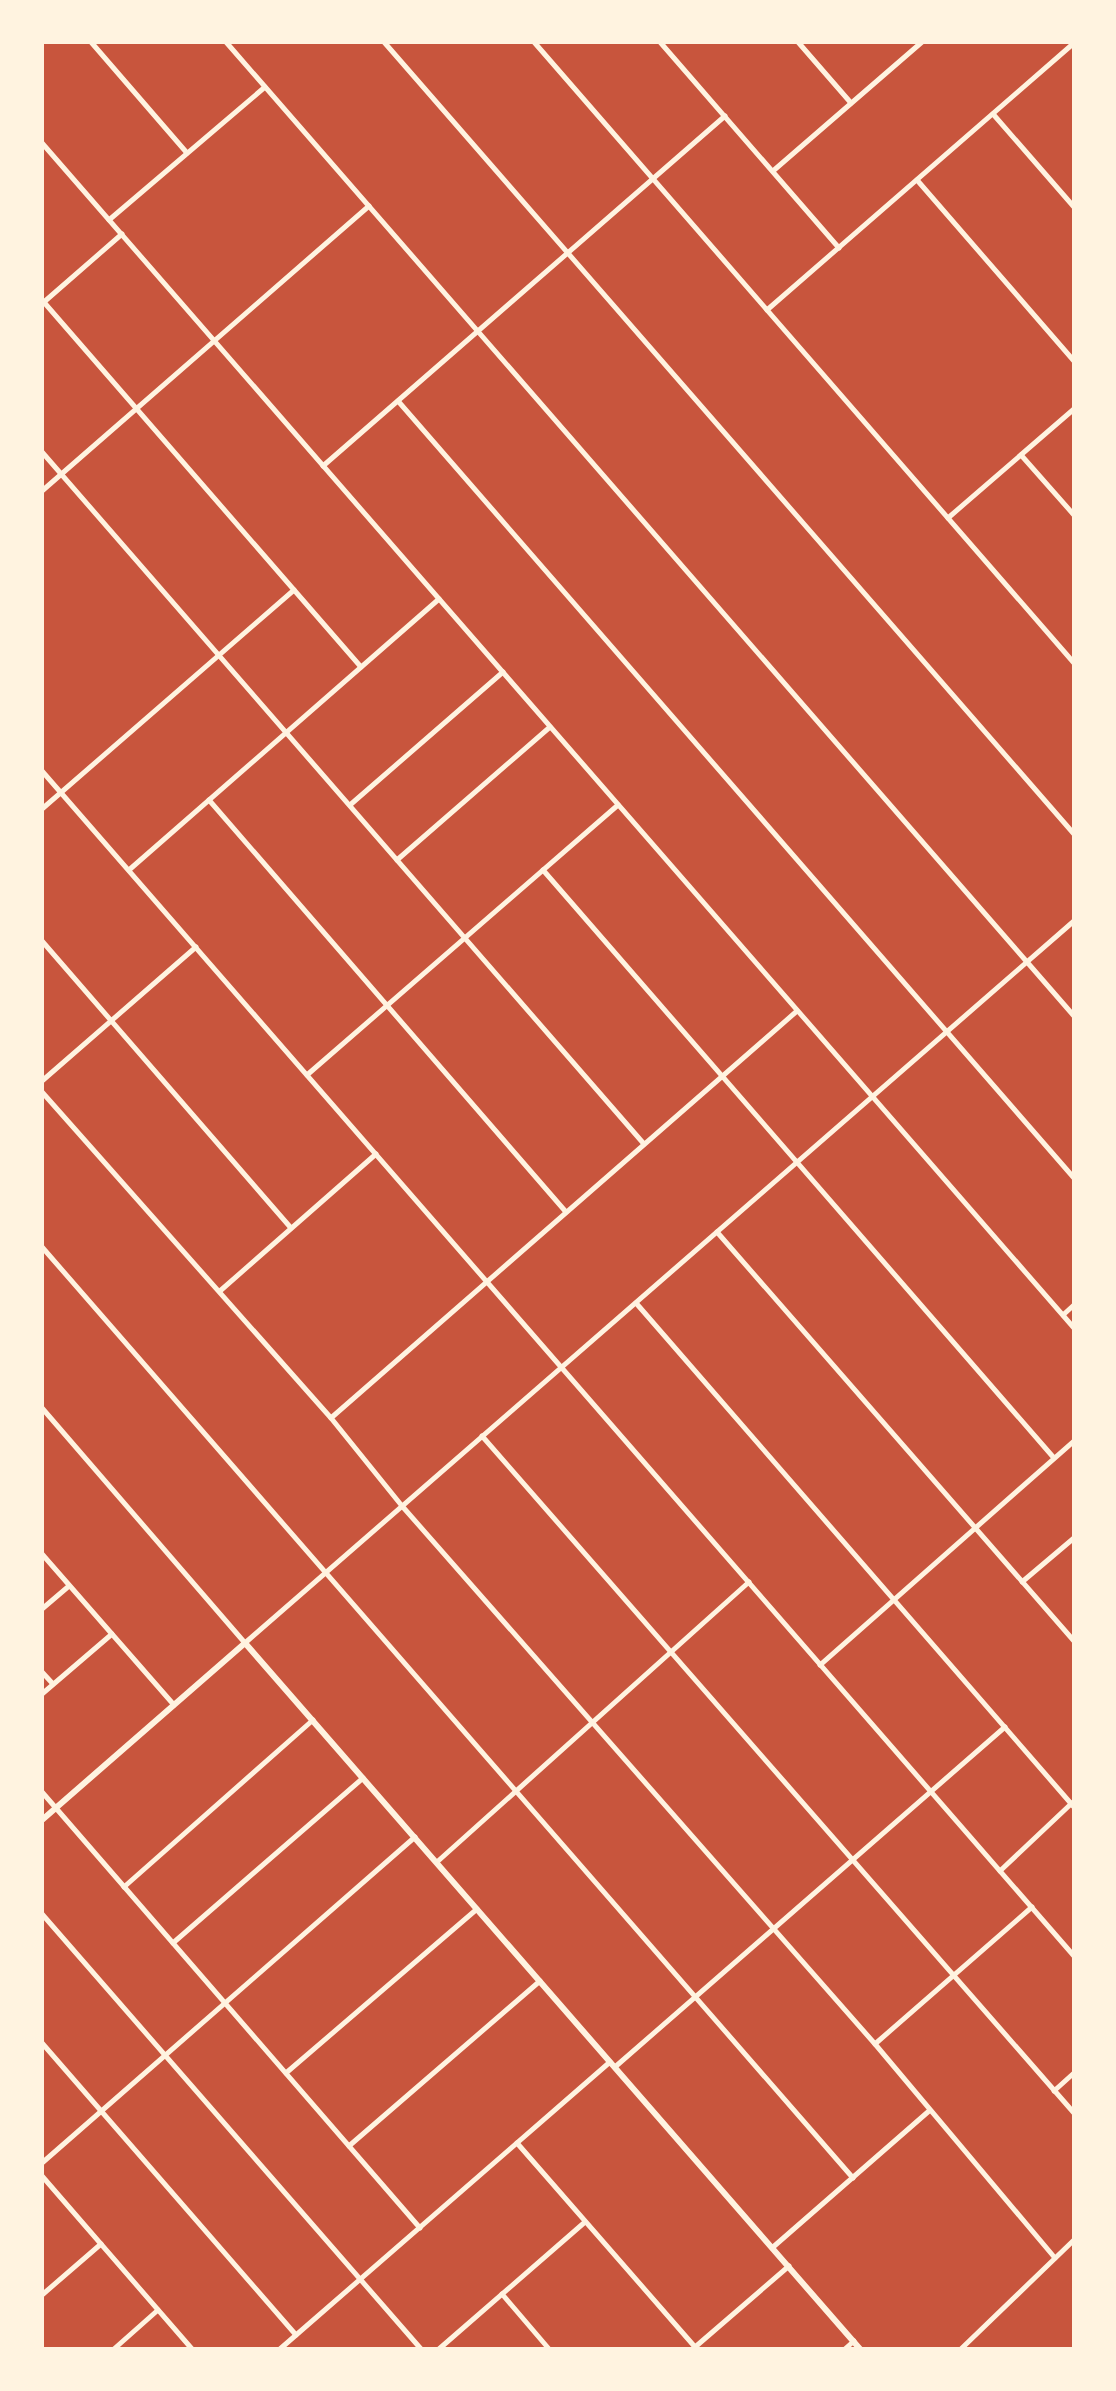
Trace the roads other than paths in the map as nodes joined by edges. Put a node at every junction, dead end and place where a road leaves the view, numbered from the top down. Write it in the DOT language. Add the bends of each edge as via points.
graph roads {
  1 [pos="91,42"];
  2 [pos="226,42"];
  3 [pos="384,42"];
  4 [pos="534,42"];
  5 [pos="660,42"];
  6 [pos="798,42"];
  7 [pos="922,42"];
  8 [pos="1074,43"];
  9 [pos="265,87"];
  10 [pos="851,103"];
  11 [pos="993,114"];
  12 [pos="725,116"];
  13 [pos="42,143"];
  14 [pos="187,153"];
  15 [pos="773,171"];
  16 [pos="653,179"];
  17 [pos="917,180"];
  18 [pos="369,206"];
  19 [pos="1074,207"];
  20 [pos="109,220"];
  21 [pos="122,234"];
  22 [pos="839,248"];
  23 [pos="568,253"];
  24 [pos="43,301"];
  25 [pos="767,310"];
  26 [pos="478,331"];
  27 [pos="215,341"];
  28 [pos="1074,361"];
  29 [pos="398,401"];
  30 [pos="137,409"];
  31 [pos="1074,409"];
  32 [pos="42,452"];
  33 [pos="1021,455"];
  34 [pos="323,466"];
  35 [pos="61,474"];
  36 [pos="42,491"];
  37 [pos="1074,515"];
  38 [pos="948,518"];
  39 [pos="294,590"];
  40 [pos="439,599"];
  41 [pos="219,655"];
  42 [pos="1074,663"];
  43 [pos="361,667"];
  44 [pos="503,672"];
  45 [pos="550,726"];
  46 [pos="286,733"];
  47 [pos="42,771"];
  48 [pos="61,793"];
  49 [pos="209,800"];
  50 [pos="350,805"];
  51 [pos="618,805"];
  52 [pos="42,809"];
  53 [pos="1074,834"];
  54 [pos="397,860"];
  55 [pos="129,870"];
  56 [pos="543,870"];
  57 [pos="1074,921"];
  58 [pos="465,938"];
  59 [pos="42,941"];
  60 [pos="196,947"];
  61 [pos="1027,962"];
  62 [pos="387,1006"];
  63 [pos="797,1011"];
  64 [pos="1074,1016"];
  65 [pos="111,1021"];
  66 [pos="947,1032"];
  67 [pos="307,1075"];
  68 [pos="722,1076"];
  69 [pos="42,1081"];
  70 [pos="42,1092"];
  71 [pos="872,1097"];
  72 [pos="644,1144"];
  73 [pos="376,1154"];
  74 [pos="797,1162"];
  75 [pos="1074,1178"];
  76 [pos="566,1212"];
  77 [pos="291,1228"];
  78 [pos="717,1232"];
  79 [pos="42,1247"];
  80 [pos="486,1281"];
  81 [pos="220,1291"];
  82 [pos="636,1303"];
  83 [pos="1074,1305"];
  84 [pos="1063,1315"];
  85 [pos="1074,1328"];
  86 [pos="562,1367"];
  87 [pos="42,1408"];
  88 [pos="331,1418"];
  89 [pos="482,1436"];
  90 [pos="1074,1441"];
  91 [pos="1054,1458"];
  92 [pos="402,1506"];
  93 [pos="975,1527"];
  94 [pos="1074,1538"];
  95 [pos="42,1554"];
  96 [pos="326,1573"];
  97 [pos="749,1582"];
  98 [pos="1022,1582"];
  99 [pos="69,1586"];
  100 [pos="894,1599"];
  101 [pos="42,1609"];
  102 [pos="112,1634"];
  103 [pos="1074,1641"];
  104 [pos="245,1643"];
  105 [pos="670,1653"];
  106 [pos="820,1665"];
  107 [pos="42,1672"];
  108 [pos="53,1684"];
  109 [pos="42,1694"];
  110 [pos="174,1705"];
  111 [pos="313,1720"];
  112 [pos="592,1723"];
  113 [pos="1005,1727"];
  114 [pos="363,1778"];
  115 [pos="516,1791"];
  116 [pos="42,1792"];
  117 [pos="931,1792"];
  118 [pos="1073,1804"];
  119 [pos="56,1808"];
  120 [pos="42,1820"];
  121 [pos="415,1837"];
  122 [pos="852,1861"];
  123 [pos="437,1862"];
  124 [pos="1000,1871"];
  125 [pos="124,1887"];
  126 [pos="1032,1907"];
  127 [pos="477,1909"];
  128 [pos="42,1914"];
  129 [pos="774,1929"];
  130 [pos="173,1943"];
  131 [pos="1074,1956"];
  132 [pos="952,1976"];
  133 [pos="540,1981"];
  134 [pos="695,1997"];
  135 [pos="225,2003"];
  136 [pos="42,2043"];
  137 [pos="875,2044"];
  138 [pos="165,2055"];
  139 [pos="612,2064"];
  140 [pos="286,2073"];
  141 [pos="1074,2073"];
  142 [pos="1054,2091"];
  143 [pos="101,2111"];
  144 [pos="929,2111"];
  145 [pos="1074,2113"];
  146 [pos="517,2143"];
  147 [pos="349,2146"];
  148 [pos="42,2163"];
  149 [pos="42,2176"];
  150 [pos="853,2178"];
  151 [pos="585,2222"];
  152 [pos="420,2228"];
  153 [pos="1074,2240"];
  154 [pos="101,2244"];
  155 [pos="772,2248"];
  156 [pos="1055,2258"];
  157 [pos="789,2266"];
  158 [pos="360,2280"];
  159 [pos="502,2294"];
  160 [pos="42,2295"];
  161 [pos="158,2310"];
  162 [pos="296,2335"];
  163 [pos="854,2341"];
  164 [pos="694,2348"];
  165 [pos="114,2349"];
  166 [pos="192,2349"];
  167 [pos="280,2349"];
  168 [pos="421,2349"];
  169 [pos="439,2349"];
  170 [pos="549,2349"];
  171 [pos="845,2349"];
  172 [pos="860,2349"];
  173 [pos="961,2349"];
  1 -- 14 [label="street"];
  2 -- 9 [label="street"];
  3 -- 23 [label="street"];
  4 -- 16 [label="street"];
  5 -- 12 [label="street"];
  6 -- 10 [label="street"];
  7 -- 10 [label="street"];
  8 -- 11 [label="street"];
  9 -- 14 [label="street"];
  9 -- 18 [label="street"];
  10 -- 15 [label="street"];
  11 -- 17 [label="street"];
  11 -- 19 [label="street"];
  12 -- 15 [label="street"];
  12 -- 16 [label="street"];
  13 -- 20 [label="street"];
  14 -- 20 [label="street"];
  15 -- 22 [label="street"];
  16 -- 23 [label="street"];
  16 -- 25 [label="street"];
  17 -- 22 [label="street"];
  17 -- 28 [label="street"];
  18 -- 26 [label="street"];
  18 -- 27 [label="street"];
  20 -- 21 [label="street"];
  21 -- 24 [label="street"];
  21 -- 27 [label="street"];
  22 -- 25 [label="street"];
  23 -- 26 [label="street"];
  23 -- 53 [label="street"];
  24 -- 30 [label="street"];
  25 -- 38 [label="street"];
  26 -- 29 [label="street"];
  26 -- 61 [label="street"];
  27 -- 30 [label="street"];
  27 -- 34 [label="street"];
  29 -- 34 [label="street"];
  29 -- 66 [label="street"];
  30 -- 35 [label="street"];
  30 -- 39 [label="street"];
  31 -- 33 [label="street"];
  32 -- 35 [label="street"];
  33 -- 37 [label="street"];
  33 -- 38 [label="street"];
  34 -- 40 [label="street"];
  35 -- 36 [label="street"];
  35 -- 41 [label="street"];
  38 -- 42 [label="street"];
  39 -- 41 [label="street"];
  39 -- 43 [label="street"];
  40 -- 43 [label="street"];
  40 -- 44 [label="street"];
  41 -- 46 [label="street"];
  41 -- 48 [label="street"];
  43 -- 46 [label="street"];
  44 -- 45 [label="street"];
  44 -- 50 [label="street"];
  45 -- 51 [label="street"];
  45 -- 54 [label="street"];
  46 -- 49 [label="street"];
  46 -- 50 [label="street"];
  47 -- 48 [label="street"];
  48 -- 52 [label="street"];
  48 -- 55 [label="street"];
  49 -- 55 [label="street"];
  49 -- 62 [label="street"];
  50 -- 54 [label="street"];
  51 -- 56 [label="street"];
  51 -- 63 [label="street"];
  54 -- 58 [label="street"];
  55 -- 60 [label="street"];
  56 -- 58 [label="street"];
  56 -- 68 [label="street"];
  57 -- 61 [label="street"];
  58 -- 62 [label="street"];
  58 -- 72 [label="street"];
  59 -- 65 [label="street"];
  60 -- 65 [label="street"];
  60 -- 67 [label="street"];
  61 -- 64 [label="street"];
  61 -- 66 [label="street"];
  62 -- 67 [label="street"];
  62 -- 76 [label="street"];
  63 -- 68 [label="street"];
  63 -- 71 [label="street"];
  65 -- 69 [label="street"];
  65 -- 77 [label="street"];
  66 -- 71 [label="street"];
  66 -- 75 [label="street"];
  67 -- 73 [label="street"];
  68 -- 72 [label="street"];
  68 -- 74 [label="street"];
  70 -- 81 [label="street"];
  71 -- 74 [label="street"];
  71 -- 84 [label="street"];
  72 -- 76 [label="street"];
  73 -- 77 [label="street"];
  73 -- 80 [label="street"];
  74 -- 78 [label="street"];
  74 -- 91 [label="street"];
  76 -- 80 [label="street"];
  77 -- 81 [label="street"];
  78 -- 82 [label="street"];
  78 -- 93 [label="street"];
  79 -- 96 [label="street"];
  80 -- 86 [label="street"];
  80 -- 88 [label="street"];
  81 -- 88 [label="street"];
  82 -- 86 [label="street"];
  82 -- 100 [label="street"];
  83 -- 84 [label="street"];
  84 -- 85 [label="street"];
  86 -- 89 [label="street"];
  86 -- 97 [label="street"];
  87 -- 104 [label="street"];
  88 -- 92 [label="street"];
  89 -- 92 [label="street"];
  89 -- 105 [label="street"];
  90 -- 91 [label="street"];
  91 -- 93 [label="street"];
  92 -- 96 [label="street"];
  92 -- 112 [label="street"];
  93 -- 98 [label="street"];
  93 -- 100 [label="street"];
  94 -- 98 [label="street"];
  95 -- 99 [label="street"];
  96 -- 104 [label="street"];
  96 -- 115 [label="street"];
  97 -- 105 [label="street"];
  97 -- 106 [label="street"];
  98 -- 103 [label="street"];
  99 -- 101 [label="street"];
  99 -- 102 [label="street"];
  100 -- 106 [label="street"];
  100 -- 113 [label="street"];
  102 -- 108 [label="street"];
  102 -- 110 [label="street"];
  104 -- 110 [label="street"];
  104 -- 111 [label="street"];
  105 -- 112 [label="street"];
  105 -- 122 [label="street"];
  106 -- 117 [label="street"];
  107 -- 108 [label="street"];
  108 -- 109 [label="street"];
  110 -- 119 [label="street"];
  111 -- 114 [label="street"];
  111 -- 125 [label="street"];
  112 -- 115 [label="street"];
  112 -- 129 [label="street"];
  113 -- 117 [label="street"];
  113 -- 118 [label="street"];
  114 -- 121 [label="street"];
  114 -- 130 [label="street"];
  115 -- 123 [label="street"];
  115 -- 134 [label="street"];
  116 -- 119 [label="street"];
  117 -- 122 [label="street"];
  117 -- 124 [label="street"];
  118 -- 124 [label="street"];
  119 -- 120 [label="street"];
  119 -- 125 [label="street"];
  121 -- 123 [label="street"];
  121 -- 135 [label="street"];
  122 -- 129 [label="street"];
  122 -- 132 [label="street"];
  123 -- 127 [label="street"];
  124 -- 126 [label="street"];
  125 -- 130 [label="street"];
  126 -- 131 [label="street"];
  126 -- 132 [label="street"];
  127 -- 133 [label="street"];
  127 -- 140 [label="street"];
  128 -- 138 [label="street"];
  129 -- 134 [label="street"];
  129 -- 137 [label="street"];
  130 -- 135 [label="street"];
  132 -- 137 [label="street"];
  132 -- 142 [label="street"];
  133 -- 139 [label="street"];
  133 -- 147 [label="street"];
  134 -- 139 [label="street"];
  134 -- 150 [label="street"];
  135 -- 138 [label="street"];
  135 -- 140 [label="street"];
  136 -- 143 [label="street"];
  137 -- 144 [label="street"];
  138 -- 143 [label="street"];
  138 -- 158 [label="street"];
  139 -- 146 [label="street"];
  139 -- 155 [label="street"];
  140 -- 147 [label="street"];
  141 -- 142 [label="street"];
  142 -- 145 [label="street"];
  143 -- 148 [label="street"];
  143 -- 162 [label="street"];
  144 -- 150 [label="street"];
  144 -- 156 [label="street"];
  146 -- 151 [label="street"];
  146 -- 152 [label="street"];
  147 -- 152 [label="street"];
  149 -- 154 [label="street"];
  150 -- 155 [label="street"];
  151 -- 159 [label="street"];
  151 -- 164 [label="street"];
  152 -- 158 [label="street"];
  153 -- 156 [label="street"];
  154 -- 160 [label="street"];
  154 -- 161 [label="street"];
  155 -- 157 [label="street"];
  156 -- 173 [label="street"];
  157 -- 163 [label="street"];
  157 -- 164 [label="street"];
  158 -- 162 [label="street"];
  158 -- 168 [label="street"];
  159 -- 169 [label="street"];
  159 -- 170 [label="street"];
  161 -- 165 [label="street"];
  161 -- 166 [label="street"];
  162 -- 167 [label="street"];
  163 -- 171 [label="street"];
  163 -- 172 [label="street"];
}
